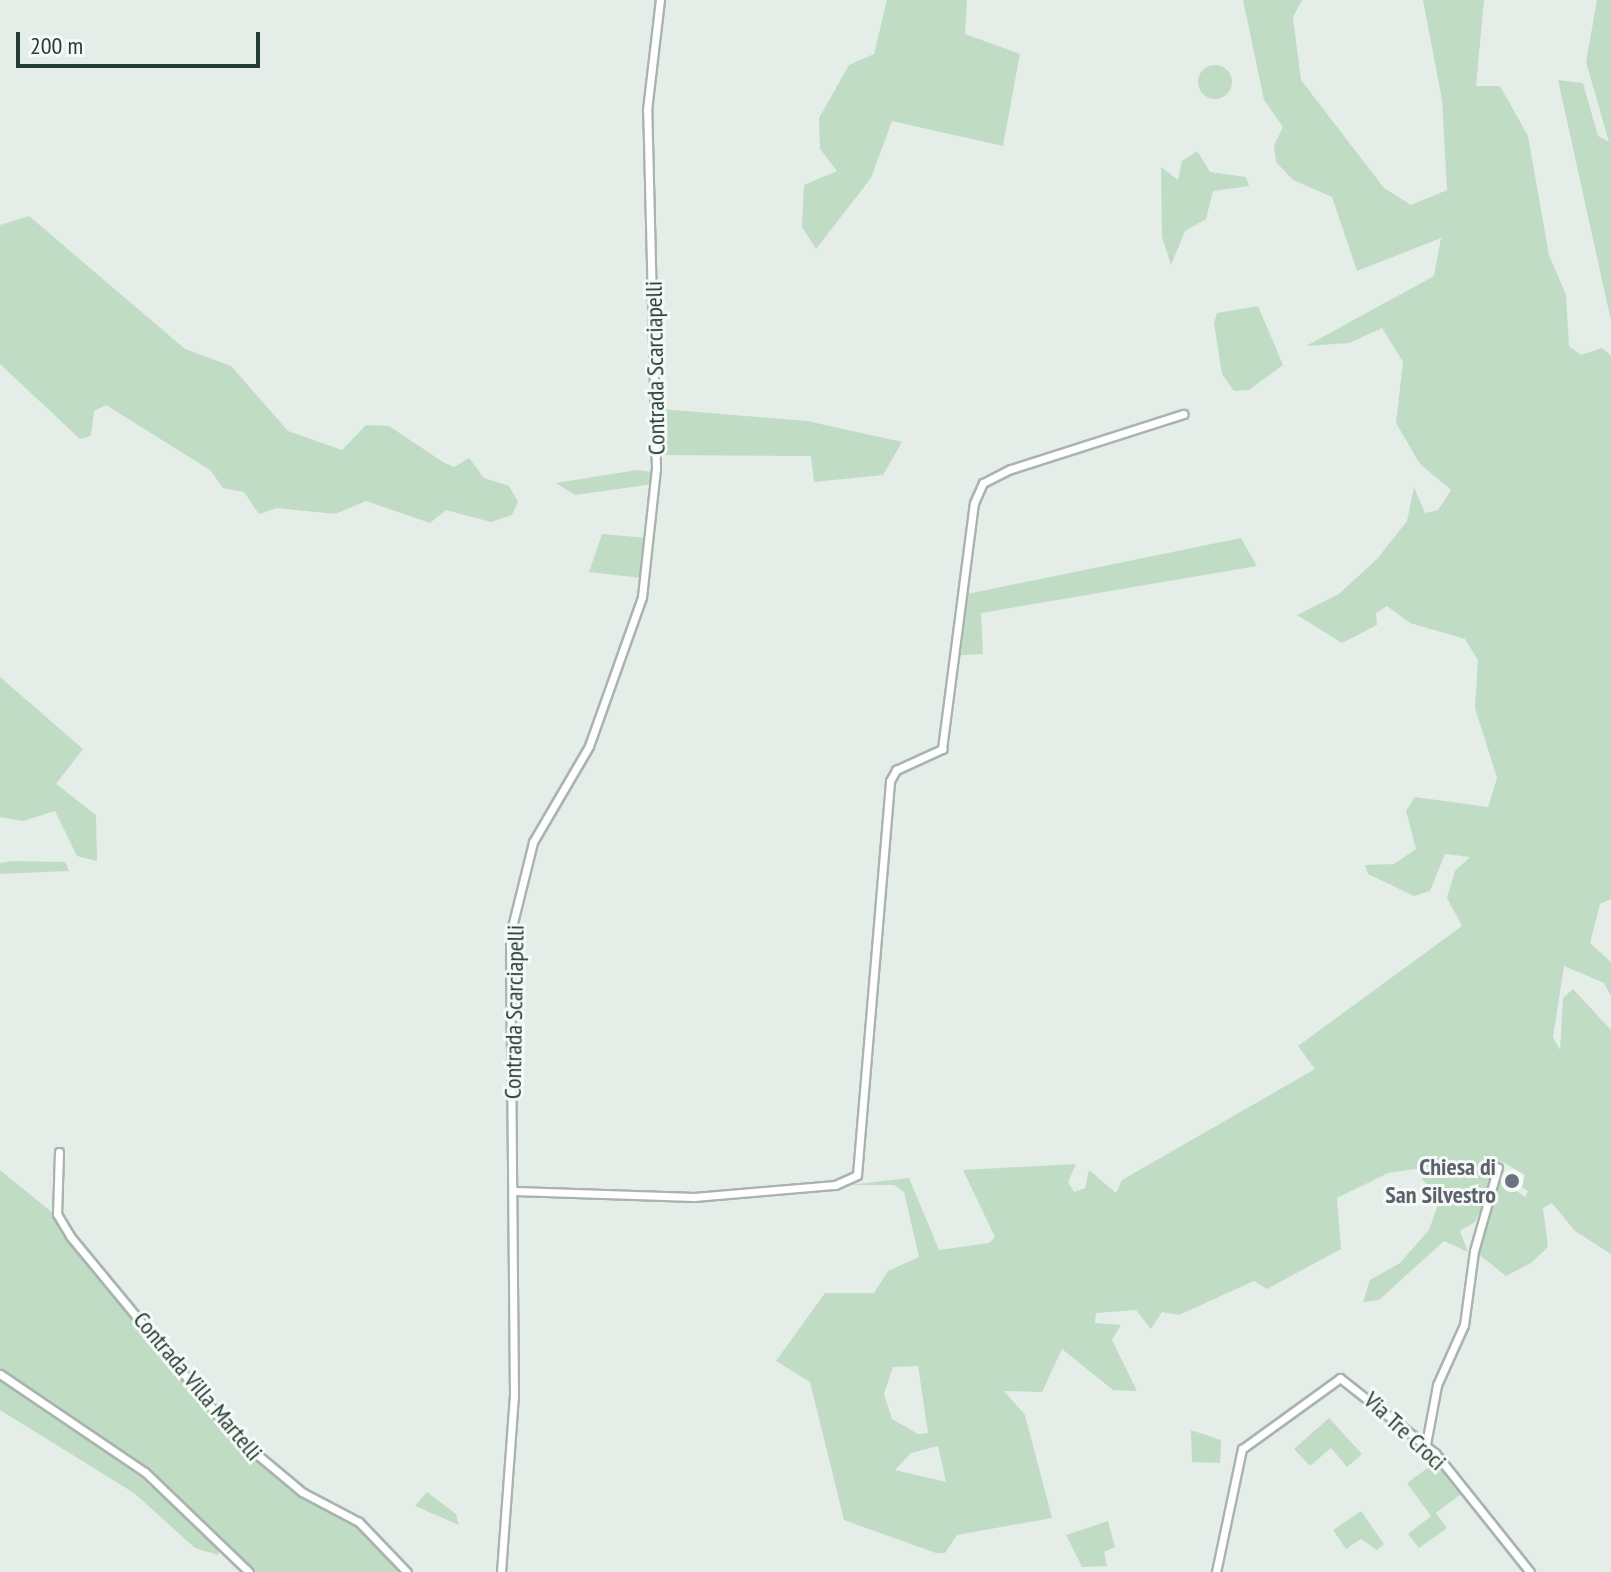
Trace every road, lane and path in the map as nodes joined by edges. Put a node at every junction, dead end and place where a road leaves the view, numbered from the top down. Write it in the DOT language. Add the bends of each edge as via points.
graph roads {
  1 [pos="660,0"];
  2 [pos="1183,414"];
  3 [pos="59,1152"];
  4 [pos="1498,1167"];
  5 [pos="515,1191"];
  6 [pos="0,1374"];
  7 [pos="1426,1444"];
  8 [pos="249,1572"];
  9 [pos="407,1572"];
  10 [pos="501,1572"];
  11 [pos="1216,1572"];
  12 [pos="1530,1572"];
  1 -- 5 [label="street, Contrada Scarciapelli" via="647,110 657,363 652,522 630,644 589,746 533,842 510,935"];
  2 -- 5 [label="street" via="1011,469 983,483 974,503 942,749 896,770 890,781 857,1175 835,1185 694,1197"];
  3 -- 9 [label="street, Contrada Villa Martelli" via="57,1214 70,1236 235,1436 302,1492 359,1522"];
  4 -- 7 [label="street" via="1481,1225 1464,1325 1437,1385"];
  5 -- 10 [label="street, Contrada Scarciapelli" via="514,1395"];
  6 -- 8 [label="street" via="145,1472"];
  7 -- 11 [label="street, Via Tre Croci" via="1354,1384 1326,1383 1242,1449"];
  7 -- 12 [label="street, Via Tre Croci"];
}
